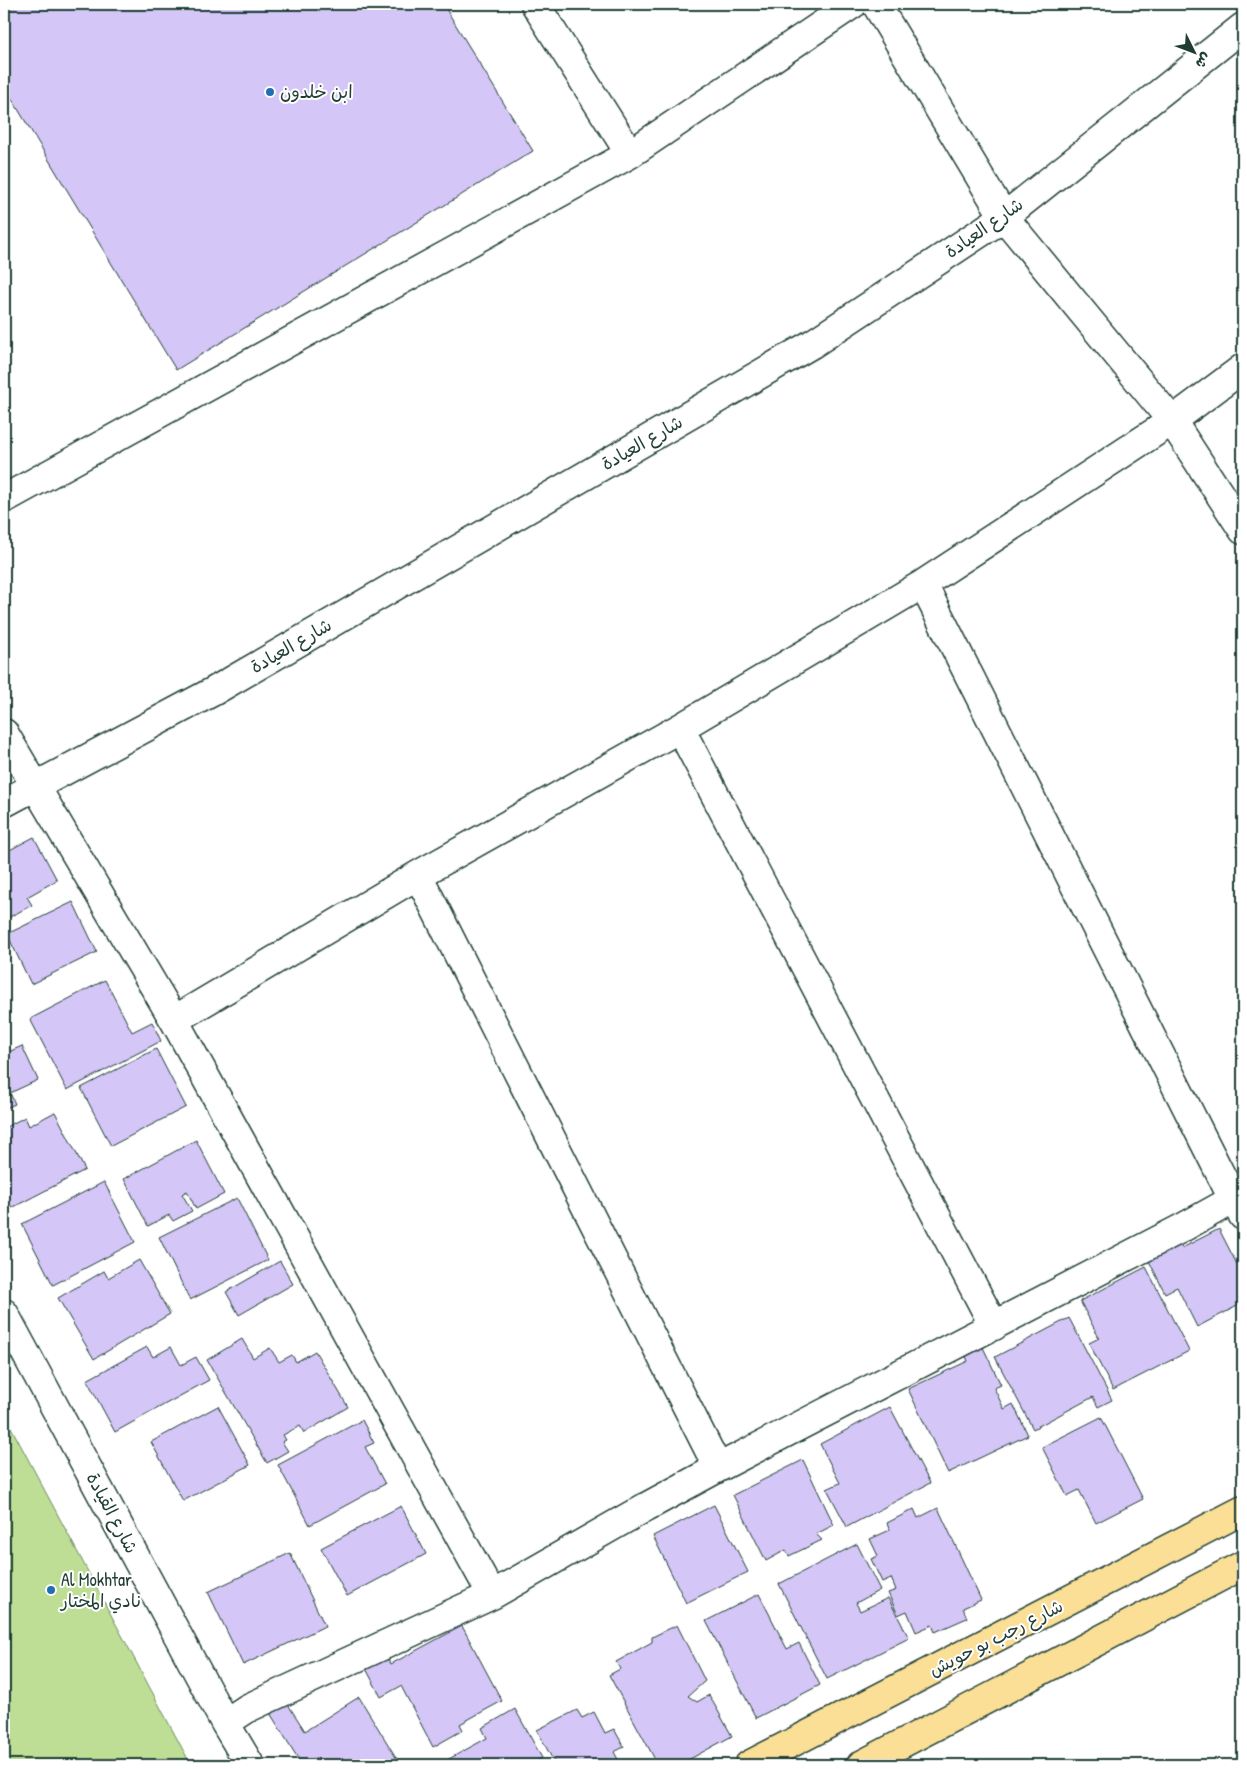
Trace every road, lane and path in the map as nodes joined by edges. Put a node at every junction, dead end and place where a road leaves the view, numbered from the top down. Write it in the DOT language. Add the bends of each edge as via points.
graph roads {
  1 [pos="535,4"];
  2 [pos="853,4"];
  3 [pos="876,4"];
  4 [pos="1243,28"];
  5 [pos="630,154"];
  6 [pos="1004,216"];
  7 [pos="1243,368"];
  8 [pos="1172,421"];
  9 [pos="4,499"];
  10 [pos="1243,530"];
  11 [pos="924,584"];
  12 [pos="680,728"];
  13 [pos="4,733"];
  14 [pos="34,786"];
  15 [pos="4,803"];
  16 [pos="418,875"];
  17 [pos="174,1020"];
  18 [pos="1240,1203"];
  19 [pos="4,1314"];
  20 [pos="994,1326"];
  21 [pos="718,1468"];
  22 [pos="1243,1510"];
  23 [pos="1243,1566"];
  24 [pos="492,1595"];
  25 [pos="225,1723"];
  26 [pos="250,1765"];
  27 [pos="749,1765"];
  28 [pos="861,1765"];
  1 -- 5 [label="street"];
  2 -- 5 [label="street"];
  3 -- 6 [label="street"];
  4 -- 6 [label="street, شارع العيادة"];
  5 -- 9 [label="street"];
  6 -- 8 [label="street"];
  6 -- 14 [label="street, شارع العيادة" via="812,344 214,691"];
  7 -- 8 [label="street"];
  8 -- 10 [label="street"];
  8 -- 11 [label="street"];
  11 -- 12 [label="street"];
  11 -- 18 [label="street"];
  12 -- 16 [label="street"];
  12 -- 20 [label="street"];
  13 -- 14 [label="street"];
  14 -- 15 [label="street, شارع العيادة"];
  14 -- 17 [label="street"];
  16 -- 17 [label="street"];
  16 -- 21 [label="street"];
  17 -- 24 [label="street"];
  18 -- 20 [label="street" via="1182,1228"];
  19 -- 25 [label="street, شارع القيادة"];
  20 -- 21 [label="street"];
  21 -- 24 [label="street"];
  22 -- 27 [label="main road, شارع رجب بو حويش"];
  23 -- 28 [label="main road"];
  24 -- 25 [label="street" via="248,1708"];
  25 -- 26 [label="street, شارع القيادة"];
}
